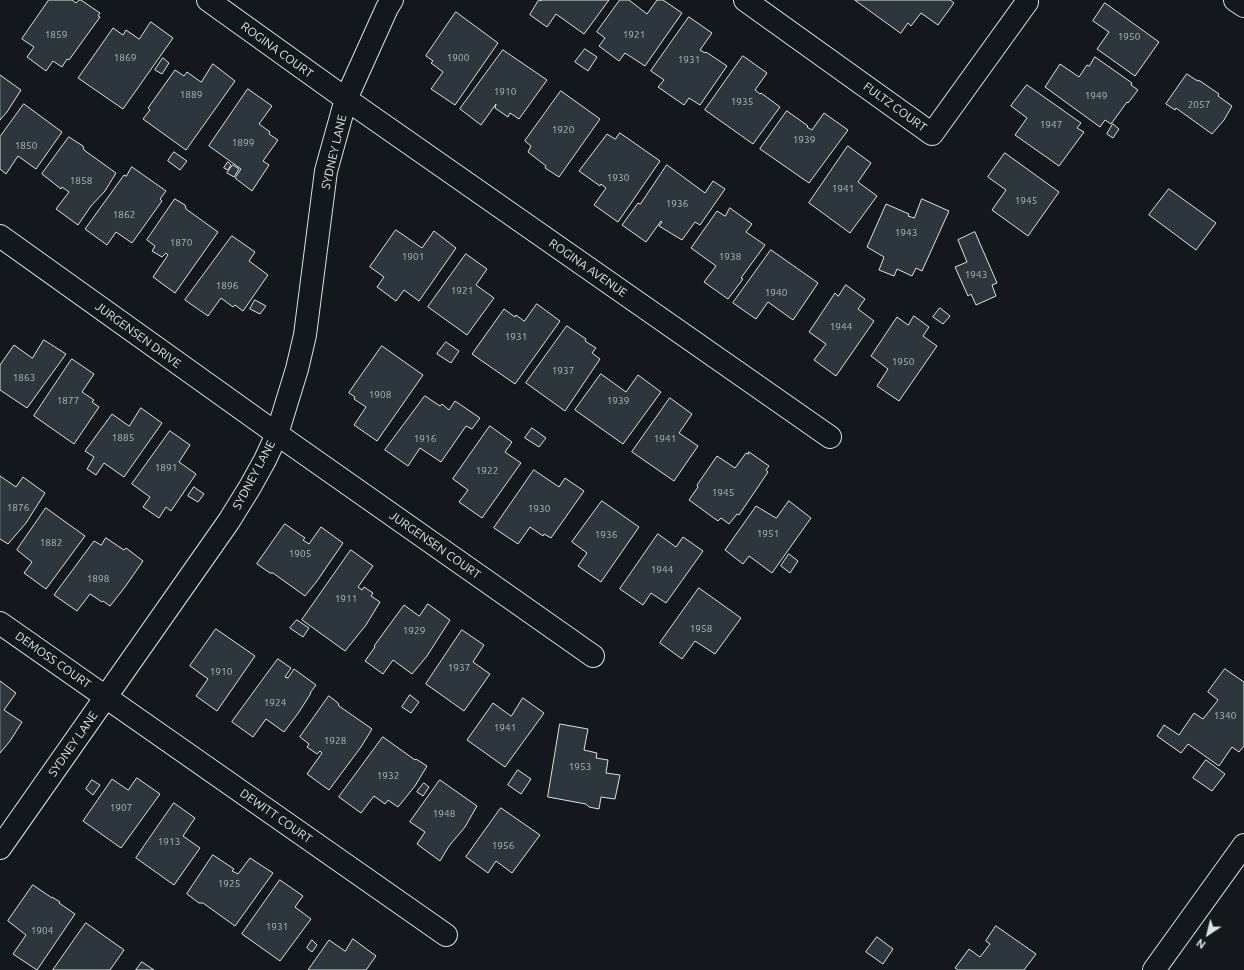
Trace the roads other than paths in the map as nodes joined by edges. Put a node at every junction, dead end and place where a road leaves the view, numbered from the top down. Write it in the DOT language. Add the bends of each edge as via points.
graph roads {
  1 [pos="208,0"];
  2 [pos="392,0"];
  3 [pos="745,0"];
  4 [pos="1235,0"];
  5 [pos="1027,2"];
  6 [pos="1244,6"];
  7 [pos="346,100"];
  8 [pos="0,236"];
  9 [pos="277,434"];
  10 [pos="830,437"];
  11 [pos="0,623"];
  12 [pos="593,656"];
  13 [pos="106,697"];
  14 [pos="1244,846"];
  15 [pos="0,848"];
  16 [pos="446,935"];
  17 [pos="1154,970"];
  1 -- 7 [label="street, ROGINA COURT"];
  2 -- 7 [label="street, SYDNEY LANE"];
  3 -- 5 [label="street, FULTZ COURT" via="932,134"];
  4 -- 6 [label="street"];
  7 -- 9 [label="street, SYDNEY LANE" via="326,171 305,335"];
  7 -- 10 [label="street, ROGINA AVENUE"];
  8 -- 9 [label="street, JURGENSEN DRIVE"];
  9 -- 12 [label="street, JURGENSEN COURT"];
  9 -- 13 [label="street, SYDNEY LANE" via="265,460 229,521"];
  11 -- 13 [label="street, DEMOSS COURT"];
  13 -- 15 [label="street, SYDNEY LANE"];
  13 -- 16 [label="street, DEWITT COURT"];
  14 -- 17 [label="street"];
}
